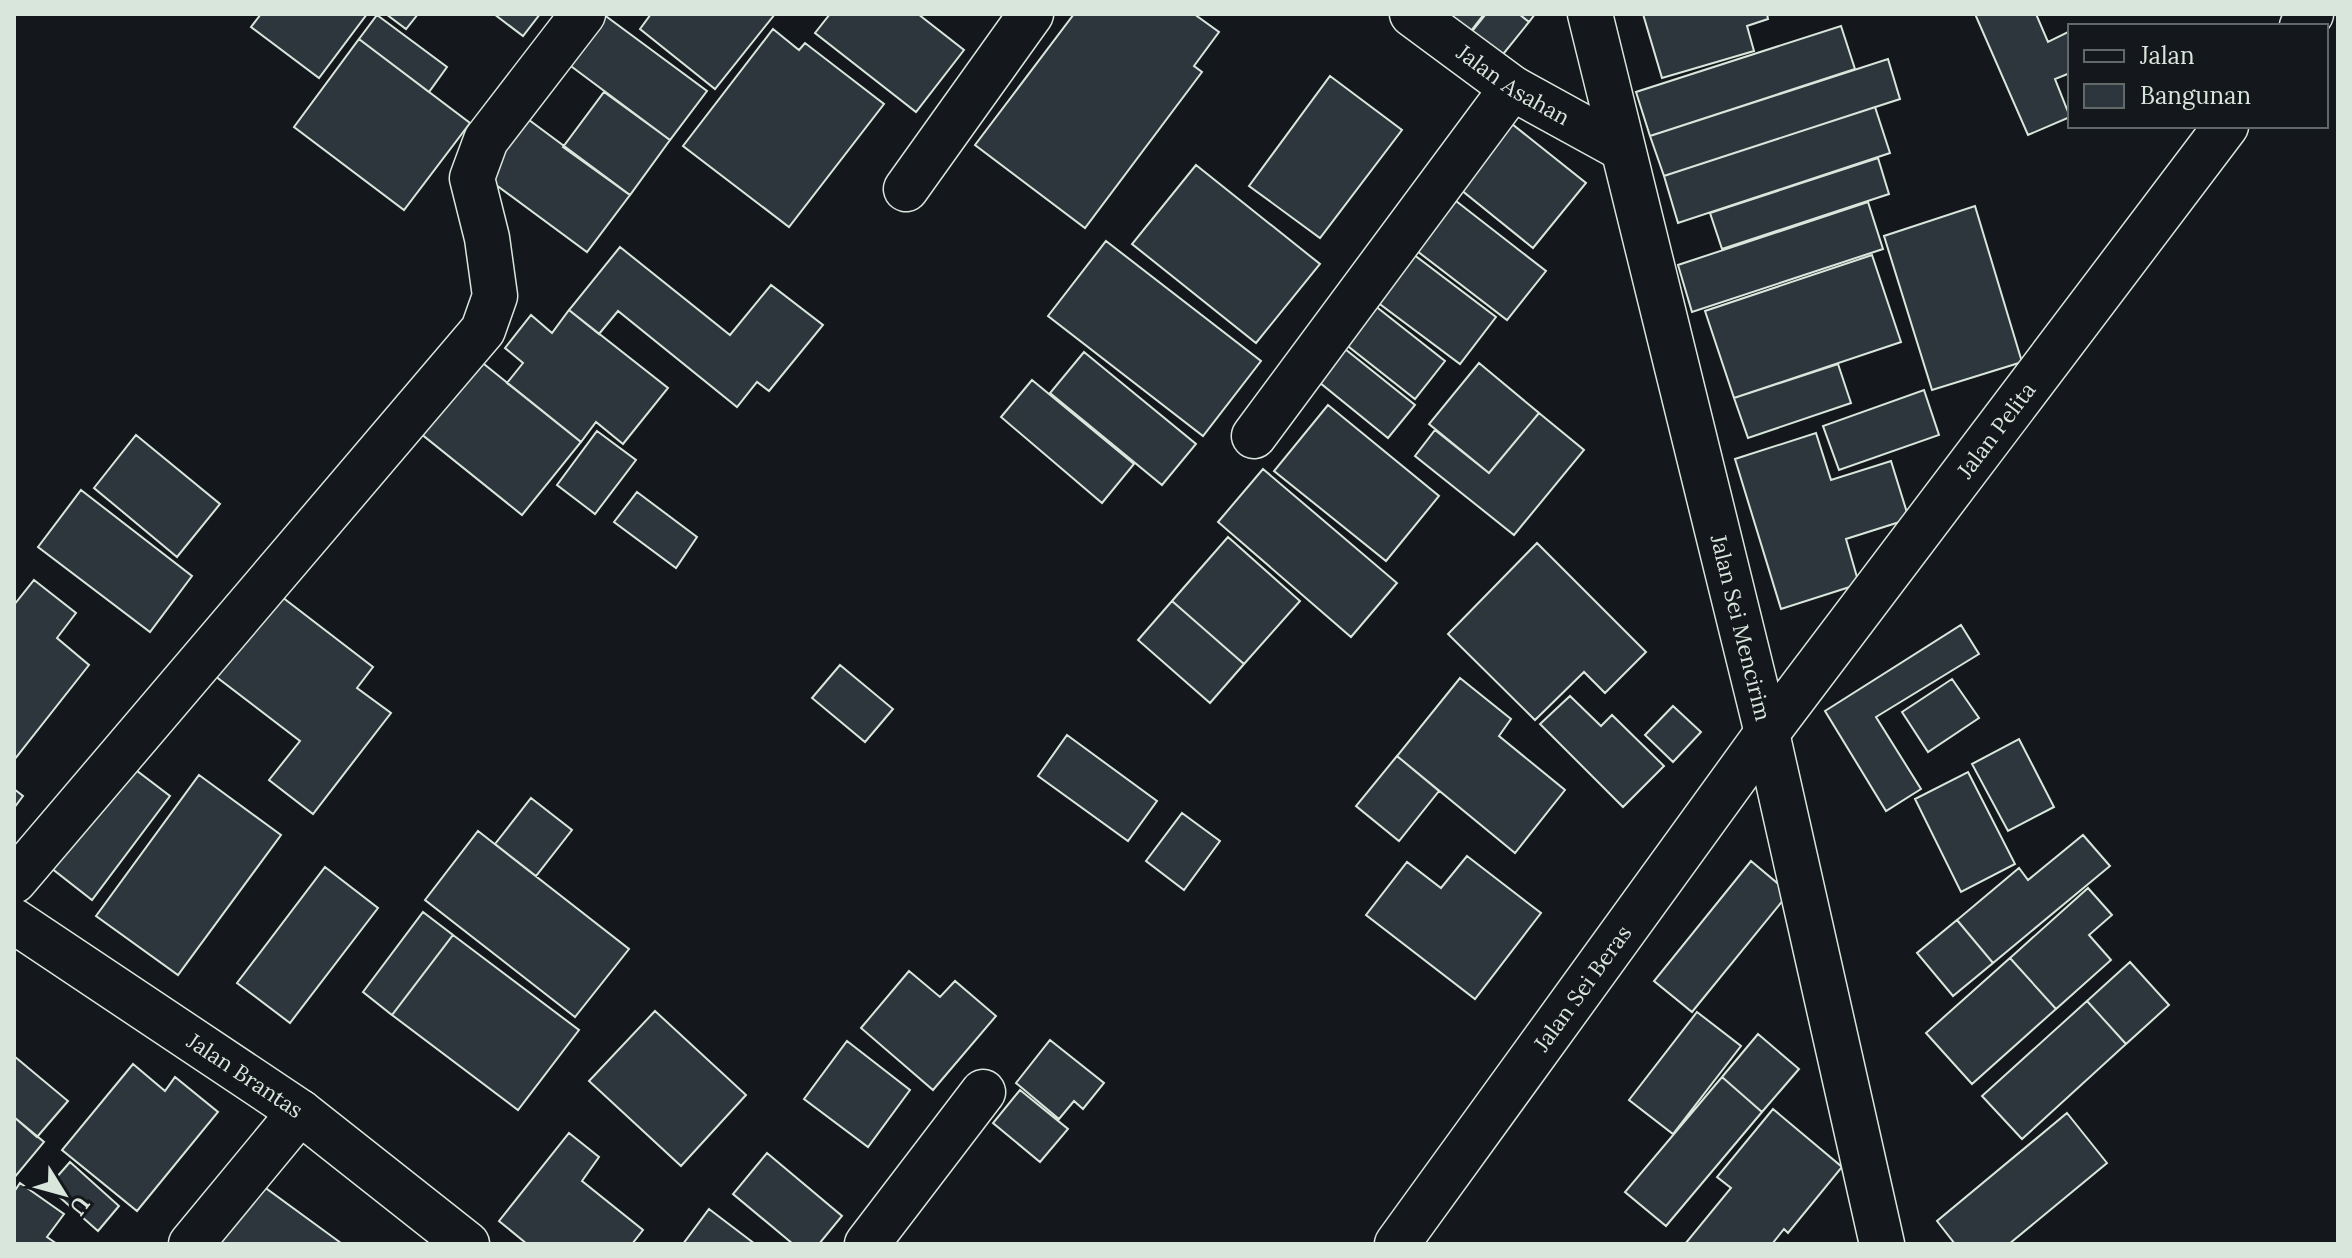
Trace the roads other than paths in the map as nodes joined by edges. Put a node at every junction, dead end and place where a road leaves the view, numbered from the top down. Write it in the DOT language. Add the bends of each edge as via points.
graph roads {
  1 [pos="583,14"];
  2 [pos="1031,14"];
  3 [pos="1412,14"];
  4 [pos="1590,14"];
  5 [pos="1512,88"];
  6 [pos="2224,128"];
  7 [pos="1621,148"];
  8 [pos="906,189"];
  9 [pos="1254,436"];
  10 [pos="1767,733"];
  11 [pos="14,881"];
  12 [pos="17,929"];
  13 [pos="983,1092"];
  14 [pos="300,1112"];
  15 [pos="191,1244"];
  16 [pos="467,1244"];
  17 [pos="867,1244"];
  18 [pos="1397,1244"];
  19 [pos="1882,1244"];
  1 -- 11 [label="street" via="486,140 472,178 495,296 483,330"];
  2 -- 8 [label="street"];
  3 -- 5 [label="street, Jalan Asahan"];
  4 -- 7 [label="street, Jalan Sei Mencirim"];
  5 -- 7 [label="street, Jalan Asahan"];
  5 -- 9 [label="street"];
  6 -- 10 [label="street, Jalan Pelita"];
  7 -- 10 [label="street, Jalan Sei Mencirim"];
  10 -- 18 [label="street, Jalan Sei Beras"];
  10 -- 19 [label="street, Jalan Sei Mencirim"];
  12 -- 14 [label="street, Jalan Brantas"];
  13 -- 17 [label="street"];
  14 -- 15 [label="street"];
  14 -- 16 [label="street, Jalan Brantas"];
}
